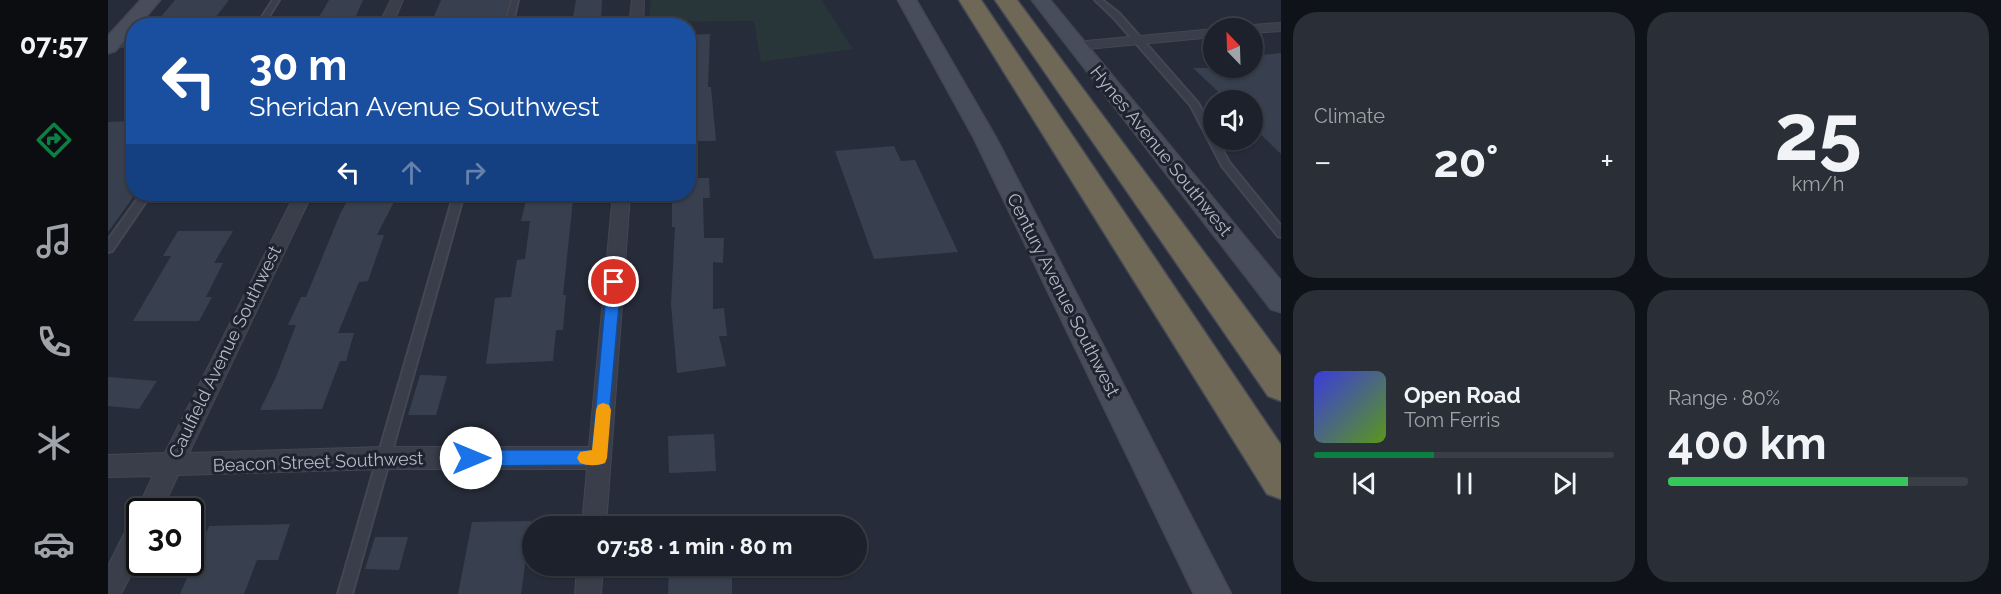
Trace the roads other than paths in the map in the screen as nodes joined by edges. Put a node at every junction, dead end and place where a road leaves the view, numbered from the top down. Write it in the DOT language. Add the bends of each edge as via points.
graph roads {
  1 [pos="151,0"];
  2 [pos="276,0"];
  3 [pos="398,0"];
  4 [pos="515,0"];
  5 [pos="638,0"];
  6 [pos="907,0"];
  7 [pos="970,0"];
  8 [pos="1006,0"];
  9 [pos="1041,0"];
  10 [pos="1098,0"];
  11 [pos="135,18"];
  12 [pos="264,18"];
  13 [pos="389,18"];
  14 [pos="510,18"];
  15 [pos="637,18"];
  16 [pos="126,27"];
  17 [pos="1281,27"];
  18 [pos="1263,28"];
  19 [pos="1203,34"];
  20 [pos="1138,40"];
  21 [pos="126,44"];
  22 [pos="110,45"];
  23 [pos="1076,46"];
  24 [pos="141,201"];
  25 [pos="300,201"];
  26 [pos="457,201"];
  27 [pos="621,201"];
  28 [pos="1279,229"];
  29 [pos="108,248"];
  30 [pos="1281,301"];
  31 [pos="1281,385"];
  32 [pos="383,458"];
  33 [pos="599,458"];
  34 [pos="108,466"];
  35 [pos="170,466"];
  36 [pos="1281,480"];
  37 [pos="155,498"];
  38 [pos="595,516"];
  39 [pos="126,557"];
  40 [pos="589,576"];
  41 [pos="108,593"];
  42 [pos="345,594"];
  43 [pos="588,594"];
  44 [pos="1213,594"];
  1 -- 11 [label="street"];
  2 -- 12 [label="lane"];
  3 -- 13 [label="street"];
  4 -- 14 [label="lane"];
  5 -- 15 [label="street"];
  6 -- 44 [label="street, Century Avenue Southwest" via="985,138"];
  7 -- 36 [label="highway"];
  8 -- 31 [label="highway"];
  9 -- 23 [label="street, Hynes Avenue Southwest"];
  10 -- 20 [label="lane"];
  16 -- 22 [label="street"];
  17 -- 18 [label="street"];
  19 -- 20 [label="street"];
  20 -- 23 [label="street"];
  20 -- 28 [label="lane" via="1195,105 1225,164"];
  21 -- 22 [label="street"];
  23 -- 30 [label="street, Hynes Avenue Southwest"];
  24 -- 29 [label="lane"];
  25 -- 35 [label="street, Caulfield Avenue Southwest"];
  26 -- 32 [label="lane"];
  27 -- 33 [label="street"];
  32 -- 33 [label="street, Beacon Street Southwest"];
  32 -- 35 [label="street, Beacon Street Southwest"];
  32 -- 42 [label="lane"];
  33 -- 38 [label="street"];
  34 -- 35 [label="street, Beacon Street Southwest"];
  35 -- 37 [label="street, Caulfield Avenue Southwest"];
  39 -- 41 [label="street"];
  40 -- 43 [label="street"];
}
